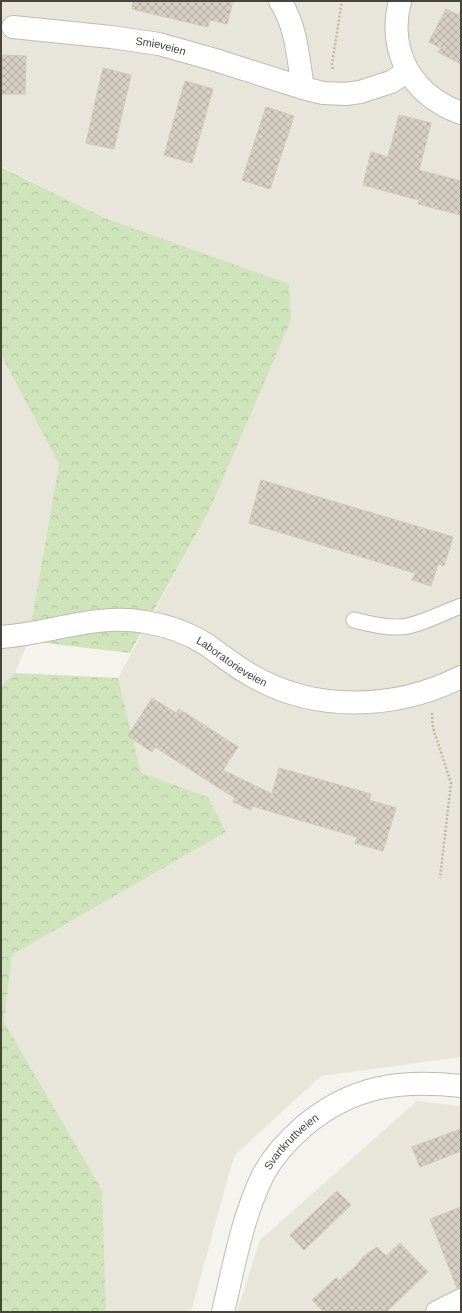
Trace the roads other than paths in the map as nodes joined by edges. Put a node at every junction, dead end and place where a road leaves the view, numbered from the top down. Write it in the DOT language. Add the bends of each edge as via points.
graph roads {
  1 [pos="280,1"];
  2 [pos="400,1"];
  3 [pos="13,26"];
  4 [pos="408,72"];
  5 [pos="303,88"];
  6 [pos="461,112"];
  7 [pos="461,606"];
  8 [pos="354,620"];
  9 [pos="1,637"];
  10 [pos="461,678"];
  11 [pos="461,1086"];
  12 [pos="461,1300"];
  13 [pos="223,1312"];
  14 [pos="437,1312"];
  1 -- 5 [label="street" via="292,25"];
  2 -- 4 [label="street" via="396,36"];
  3 -- 5 [label="street, Smieveien" via="159,44"];
  4 -- 5 [label="street, Smieveien" via="391,82 360,92 335,94"];
  4 -- 6 [label="street" via="431,97"];
  7 -- 8 [label="lane" via="402,627 392,628"];
  9 -- 10 [label="street, Laboratorieveien" via="95,621 144,621 190,636 269,684 294,693 337,702 358,703 400,698 428,691"];
  11 -- 13 [label="street, Svartkruttveien" via="416,1083 371,1090 332,1106 293,1136 264,1174 251,1203"];
  12 -- 14 [label="street"];
}
